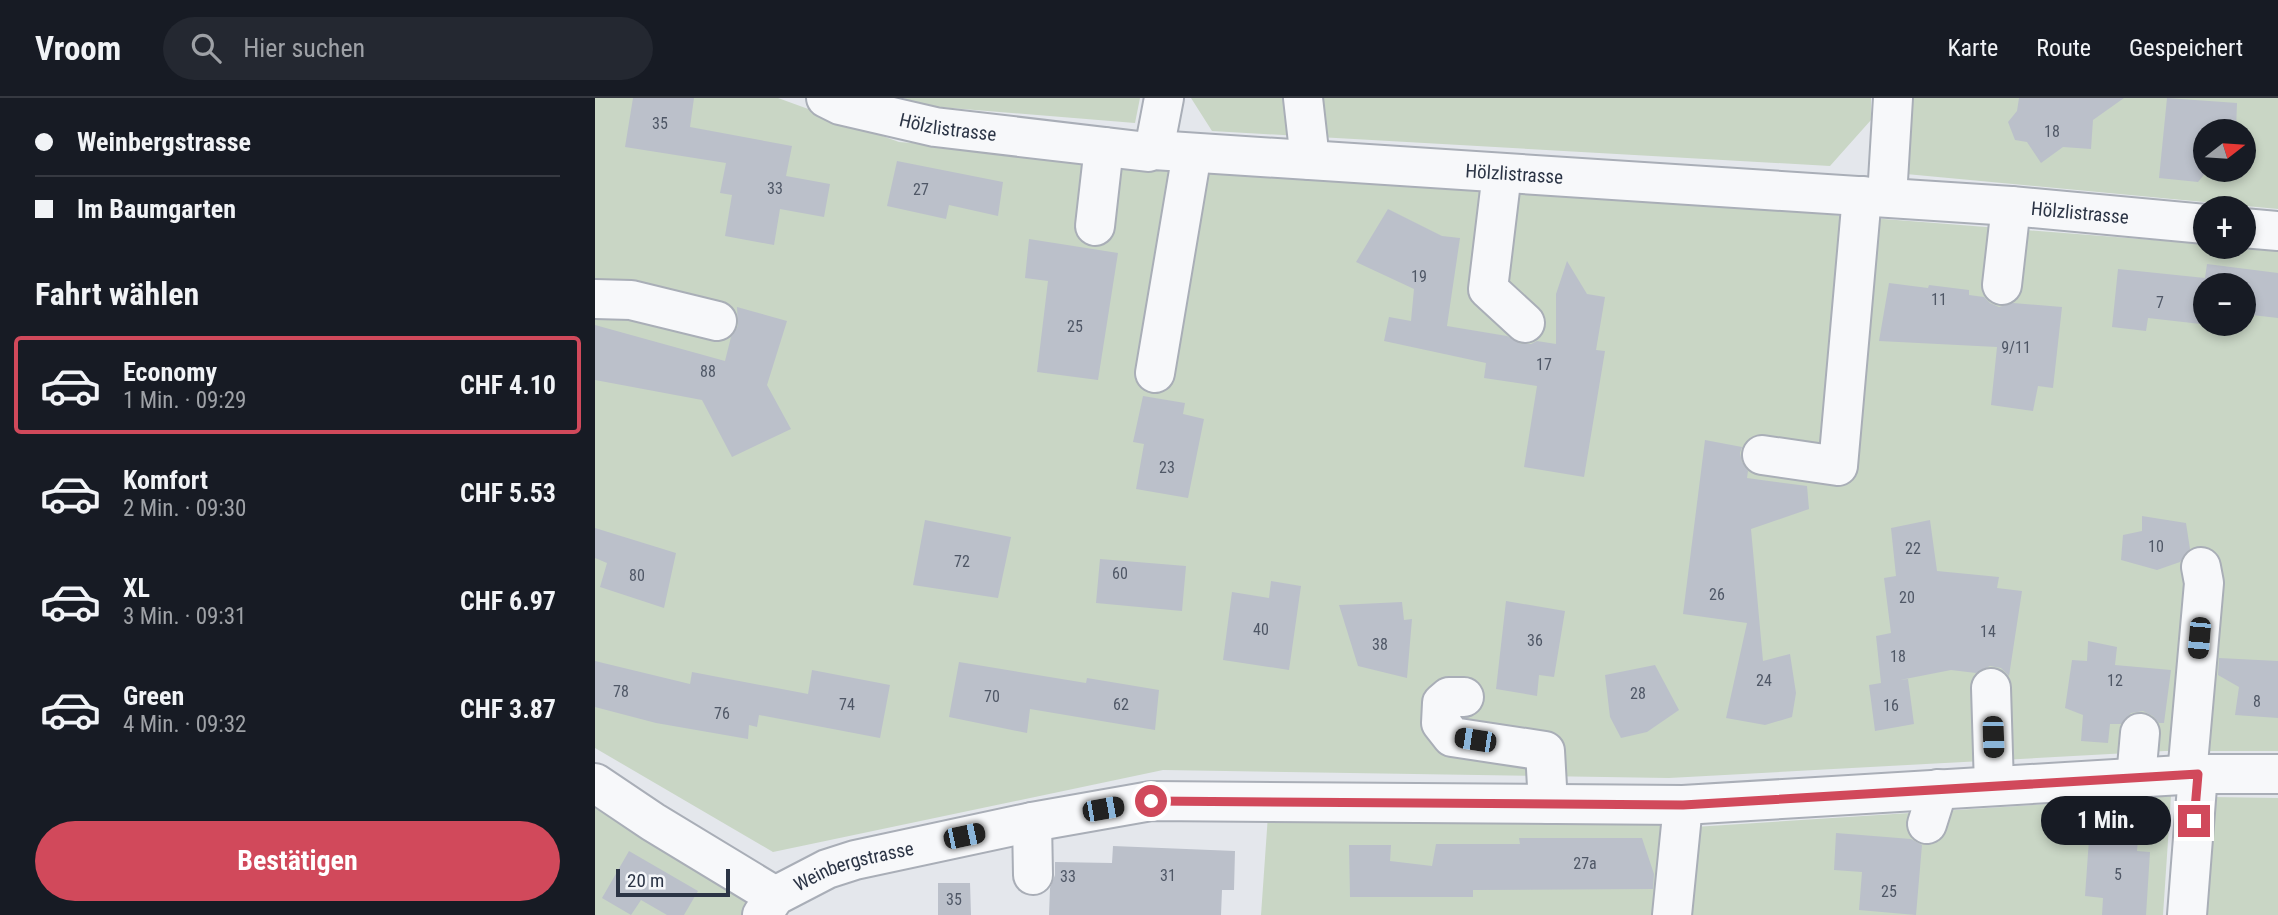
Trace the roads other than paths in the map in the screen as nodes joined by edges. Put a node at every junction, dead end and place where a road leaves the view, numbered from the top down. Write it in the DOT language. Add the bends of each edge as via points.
graph roads {
  1 [pos="1164,98"];
  2 [pos="1303,98"];
  3 [pos="1893,98"];
  4 [pos="830,99"];
  5 [pos="954,114"];
  6 [pos="1104,147"];
  7 [pos="1154,150"];
  8 [pos="1192,153"];
  9 [pos="1310,160"];
  10 [pos="1502,173"];
  11 [pos="1874,197"];
  12 [pos="2011,206"];
  13 [pos="2193,224"];
  14 [pos="1095,226"];
  15 [pos="2256,229"];
  16 [pos="2278,231"];
  17 [pos="2002,285"];
  18 [pos="595,299"];
  19 [pos="717,321"];
  20 [pos="1525,323"];
  21 [pos="1155,373"];
  22 [pos="1762,455"];
  23 [pos="2201,567"];
  24 [pos="1991,688"];
  25 [pos="1464,696"];
  26 [pos="2140,733"];
  27 [pos="2193,774"];
  28 [pos="2278,775"];
  29 [pos="2136,778"];
  30 [pos="595,783"];
  31 [pos="1994,786"];
  32 [pos="1548,804"];
  33 [pos="1683,805"];
  34 [pos="1032,822"];
  35 [pos="1033,875"];
  36 [pos="768,906"];
  37 [pos="1672,915"];
  38 [pos="2187,915"];
  1 -- 7 [label="street"];
  2 -- 9 [label="street"];
  3 -- 11 [label="street"];
  4 -- 5 [label="street, Hölzlistrasse" via="935,127"];
  5 -- 6 [label="street, Hölzlistrasse"];
  6 -- 7 [label="street, Hölzlistrasse"];
  6 -- 14 [label="street"];
  7 -- 8 [label="street, Hölzlistrasse"];
  8 -- 9 [label="street, Hölzlistrasse"];
  8 -- 21 [label="street"];
  9 -- 10 [label="street, Hölzlistrasse"];
  10 -- 11 [label="street, Hölzlistrasse"];
  10 -- 20 [label="street" via="1488,289"];
  11 -- 12 [label="street, Hölzlistrasse"];
  11 -- 22 [label="street" via="1838,466"];
  12 -- 13 [label="street, Hölzlistrasse"];
  12 -- 17 [label="street"];
  15 -- 16 [label="street"];
  18 -- 19 [label="street" via="631,300"];
  23 -- 27 [label="street" via="2204,583"];
  24 -- 31 [label="street"];
  25 -- 32 [label="street" via="1449,697 1442,703 1441,723 1452,737 1545,751"];
  26 -- 29 [label="street"];
  27 -- 28 [label="street, Weinbergstrasse"];
  27 -- 29 [label="street, Weinbergstrasse"];
  27 -- 38 [label="street"];
  29 -- 31 [label="street, Weinbergstrasse"];
  30 -- 36 [label="street, Weinbergstrasse"];
  31 -- 33 [label="street, Weinbergstrasse" via="1933,807"];
  32 -- 33 [label="street, Weinbergstrasse"];
  32 -- 34 [label="street, Weinbergstrasse" via="1151,801"];
  33 -- 37 [label="street"];
  34 -- 35 [label="street"];
  34 -- 36 [label="street, Weinbergstrasse" via="855,860 827,869"];
}
